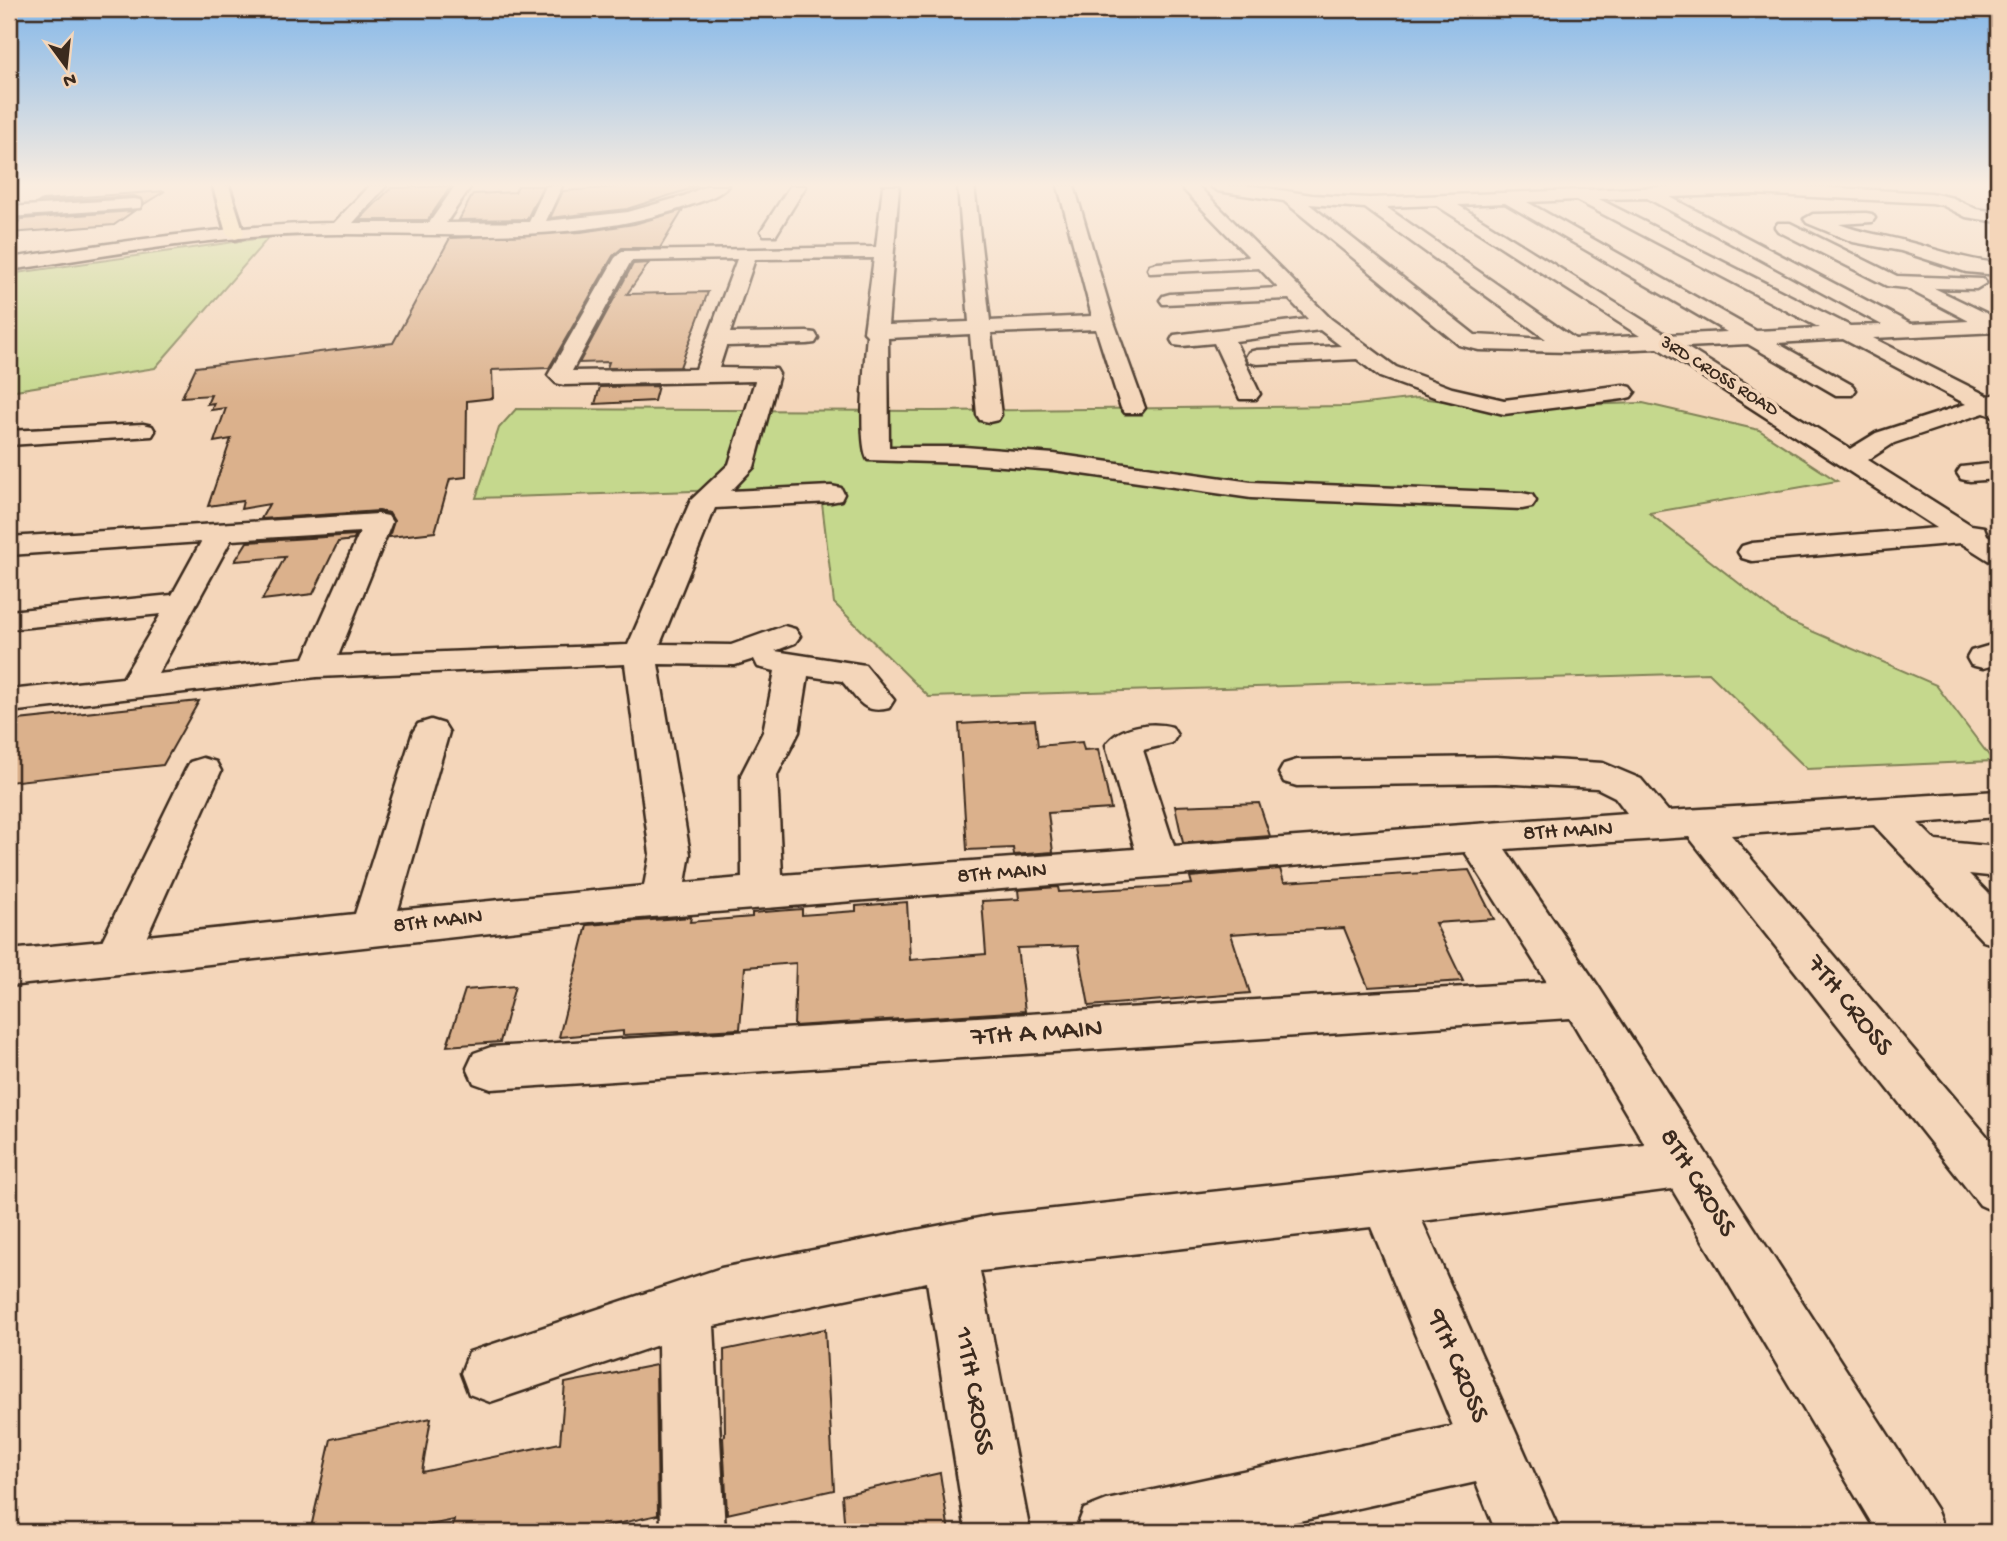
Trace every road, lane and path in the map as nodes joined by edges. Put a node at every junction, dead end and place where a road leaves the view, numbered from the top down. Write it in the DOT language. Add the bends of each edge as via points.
graph roads {
  1 [pos="53,258"];
  2 [pos="624,258"];
  3 [pos="746,258"];
  4 [pos="883,258"];
  5 [pos="973,258"];
  6 [pos="1086,258"];
  7 [pos="1260,258"];
  8 [pos="1365,258"];
  9 [pos="1446,258"];
  10 [pos="1531,258"];
  11 [pos="1614,258"];
  12 [pos="1711,258"];
  13 [pos="1781,258"];
  14 [pos="1846,258"];
  15 [pos="1941,258"];
  16 [pos="1893,259"];
  17 [pos="1264,262"];
  18 [pos="9,264"];
  19 [pos="1157,269"];
  20 [pos="1998,270"];
  21 [pos="1936,282"];
  22 [pos="1907,283"];
  23 [pos="1998,284"];
  24 [pos="1295,293"];
  25 [pos="1170,300"];
  26 [pos="1104,322"];
  27 [pos="1324,323"];
  28 [pos="980,329"];
  29 [pos="1907,330"];
  30 [pos="875,332"];
  31 [pos="1846,332"];
  32 [pos="1222,336"];
  33 [pos="807,338"];
  34 [pos="1758,338"];
  35 [pos="716,340"];
  36 [pos="1182,340"];
  37 [pos="1663,341"];
  38 [pos="1570,346"];
  39 [pos="1362,352"];
  40 [pos="1257,357"];
  41 [pos="705,376"];
  42 [pos="1844,390"];
  43 [pos="1623,392"];
  44 [pos="1248,394"];
  45 [pos="1994,406"];
  46 [pos="1133,408"];
  47 [pos="989,415"];
  48 [pos="143,431"];
  49 [pos="9,438"];
  50 [pos="1850,460"];
  51 [pos="1998,471"];
  52 [pos="1970,473"];
  53 [pos="831,494"];
  54 [pos="705,500"];
  55 [pos="1522,501"];
  56 [pos="1998,531"];
  57 [pos="221,532"];
  58 [pos="1966,534"];
  59 [pos="9,546"];
  60 [pos="1752,552"];
  61 [pos="1998,554"];
  62 [pos="183,603"];
  63 [pos="9,620"];
  64 [pos="789,650"];
  65 [pos="640,654"];
  66 [pos="317,667"];
  67 [pos="134,687"];
  68 [pos="877,700"];
  69 [pos="9,702"];
  70 [pos="431,732"];
  71 [pos="1159,735"];
  72 [pos="203,771"];
  73 [pos="1297,773"];
  74 [pos="1998,804"];
  75 [pos="1883,811"];
  76 [pos="1679,825"];
  77 [pos="1476,837"];
  78 [pos="1925,854"];
  79 [pos="1159,861"];
  80 [pos="1998,862"];
  81 [pos="763,892"];
  82 [pos="662,900"];
  83 [pos="371,929"];
  84 [pos="1998,929"];
  85 [pos="116,957"];
  86 [pos="9,968"];
  87 [pos="1582,999"];
  88 [pos="491,1068"];
  89 [pos="1684,1164"];
  90 [pos="1998,1188"];
  91 [pos="1386,1200"];
  92 [pos="948,1251"];
  93 [pos="685,1308"];
  94 [pos="490,1373"];
  95 [pos="1492,1448"];
  96 [pos="693,1532"];
  97 [pos="998,1532"];
  98 [pos="1107,1532"];
  99 [pos="1528,1532"];
  100 [pos="1913,1532"];
  1 -- 18 [label="street"];
  2 -- 41 [label="street" via="559,375"];
  3 -- 35 [label="street"];
  4 -- 30 [label="street"];
  5 -- 28 [label="street"];
  6 -- 26 [label="street"];
  7 -- 17 [label="street"];
  8 -- 38 [label="street" via="1467,340 1490,346"];
  9 -- 38 [label="street"];
  10 -- 37 [label="street, 3RD CROSS ROAD"];
  11 -- 34 [label="street"];
  12 -- 31 [label="street"];
  13 -- 29 [label="street"];
  14 -- 22 [label="street" via="1892,281"];
  15 -- 20 [label="street"];
  16 -- 21 [label="street"];
  17 -- 19 [label="street"];
  17 -- 24 [label="street"];
  21 -- 22 [label="street"];
  21 -- 23 [label="street"];
  22 -- 29 [label="street" via="1996,326"];
  24 -- 25 [label="street"];
  24 -- 27 [label="street"];
  26 -- 28 [label="street"];
  26 -- 46 [label="street"];
  27 -- 32 [label="street"];
  27 -- 39 [label="street"];
  28 -- 30 [label="street"];
  28 -- 47 [label="street"];
  29 -- 31 [label="street"];
  30 -- 55 [label="street" via="877,455 1054,462 1251,490"];
  31 -- 34 [label="street"];
  31 -- 45 [label="street"];
  32 -- 36 [label="street"];
  32 -- 44 [label="street"];
  33 -- 35 [label="street"];
  34 -- 37 [label="street"];
  34 -- 42 [label="street"];
  35 -- 41 [label="street"];
  37 -- 38 [label="street"];
  37 -- 50 [label="street, 3RD CROSS ROAD"];
  39 -- 40 [label="street"];
  39 -- 43 [label="street" via="1388,372 1445,393 1504,407"];
  41 -- 54 [label="street" via="768,374 741,467"];
  45 -- 50 [label="street" via="1885,438"];
  48 -- 49 [label="street"];
  50 -- 58 [label="street, 3RD CROSS ROAD"];
  51 -- 52 [label="street"];
  53 -- 54 [label="street"];
  54 -- 65 [label="street"];
  56 -- 58 [label="street"];
  57 -- 59 [label="street"];
  57 -- 62 [label="street"];
  57 -- 66 [label="street" via="378,522"];
  58 -- 60 [label="street"];
  58 -- 61 [label="street, 3RD CROSS ROAD"];
  62 -- 63 [label="street"];
  62 -- 67 [label="street"];
  64 -- 65 [label="street" via="735,655"];
  64 -- 68 [label="street" via="853,672"];
  64 -- 81 [label="street" via="781,732 760,775"];
  65 -- 66 [label="street"];
  65 -- 82 [label="street" via="670,854"];
  66 -- 67 [label="street"];
  67 -- 69 [label="street"];
  70 -- 83 [label="street"];
  71 -- 79 [label="street" via="1124,745"];
  72 -- 85 [label="street"];
  73 -- 76 [label="street, 7TH CROSS" via="1496,770 1603,776"];
  74 -- 75 [label="street, 8TH MAIN"];
  75 -- 76 [label="street, 8TH MAIN"];
  75 -- 78 [label="street"];
  76 -- 77 [label="street, 8TH MAIN"];
  76 -- 90 [label="street, 7TH CROSS"];
  77 -- 79 [label="street, 8TH MAIN"];
  77 -- 87 [label="street, 8TH CROSS"];
  78 -- 80 [label="street"];
  78 -- 84 [label="street"];
  79 -- 81 [label="street, 8TH MAIN"];
  81 -- 82 [label="street, 8TH MAIN"];
  82 -- 83 [label="street, 8TH MAIN"];
  83 -- 85 [label="street, 8TH MAIN"];
  85 -- 86 [label="street, 8TH MAIN"];
  87 -- 88 [label="street, 7TH A MAIN"];
  87 -- 89 [label="street, 8TH CROSS"];
  89 -- 91 [label="street"];
  89 -- 100 [label="street, 8TH CROSS"];
  91 -- 92 [label="street"];
  91 -- 95 [label="street, 9TH CROSS"];
  92 -- 93 [label="street" via="721,1296"];
  92 -- 97 [label="street, 11TH CROSS"];
  93 -- 94 [label="street"];
  93 -- 96 [label="street"];
  95 -- 98 [label="street"];
  95 -- 99 [label="street, 9TH CROSS"];
}
